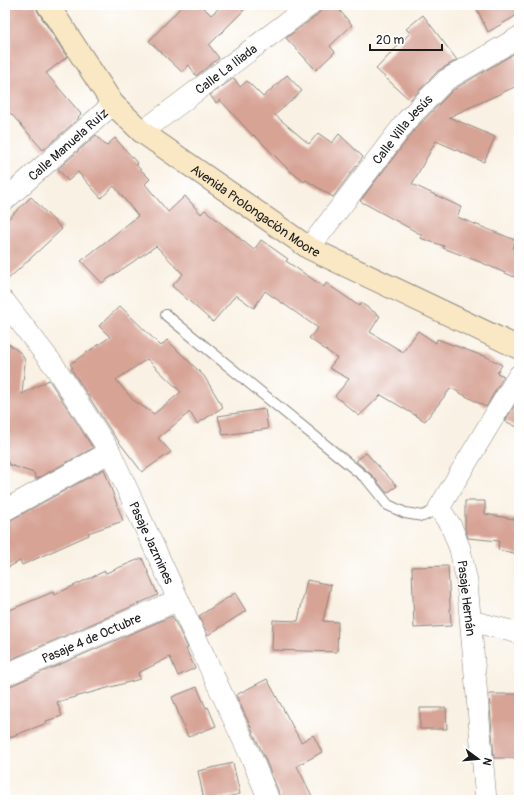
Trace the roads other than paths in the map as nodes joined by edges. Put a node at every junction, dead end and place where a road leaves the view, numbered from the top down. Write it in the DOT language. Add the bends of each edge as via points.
graph roads {
  1 [pos="48,5"];
  2 [pos="310,5"];
  3 [pos="519,37"];
  4 [pos="113,104"];
  5 [pos="142,132"];
  6 [pos="5,200"];
  7 [pos="309,248"];
  8 [pos="5,302"];
  9 [pos="166,315"];
  10 [pos="519,348"];
  11 [pos="519,375"];
  12 [pos="110,452"];
  13 [pos="439,508"];
  14 [pos="5,510"];
  15 [pos="178,600"];
  16 [pos="471,621"];
  17 [pos="519,633"];
  18 [pos="5,675"];
  19 [pos="269,800"];
  20 [pos="486,800"];
  1 -- 4 [label="street, Avenida Prolongación Moore"];
  2 -- 5 [label="street, Calle La Iliada"];
  3 -- 7 [label="street, Calle Villa Jesús" via="446,80 408,119"];
  4 -- 5 [label="street, Avenida Prolongación Moore"];
  4 -- 6 [label="street, Calle Manuela Ruíz"];
  5 -- 7 [label="street, Avenida Prolongación Moore"];
  7 -- 10 [label="street, Avenida Prolongación Moore"];
  8 -- 12 [label="street, Pasaje Jazmines" via="55,367"];
  9 -- 13 [label="lane" via="367,479 388,505 406,513 423,516"];
  11 -- 13 [label="street"];
  12 -- 14 [label="street"];
  12 -- 15 [label="street, Pasaje Jazmines"];
  13 -- 16 [label="street, Pasaje Hernán" via="451,526 460,549"];
  15 -- 18 [label="street, Pasaje 4 de Octubre"];
  15 -- 19 [label="street, Pasaje Jazmines"];
  16 -- 17 [label="street"];
  16 -- 20 [label="street, Pasaje Hernán"];
}
